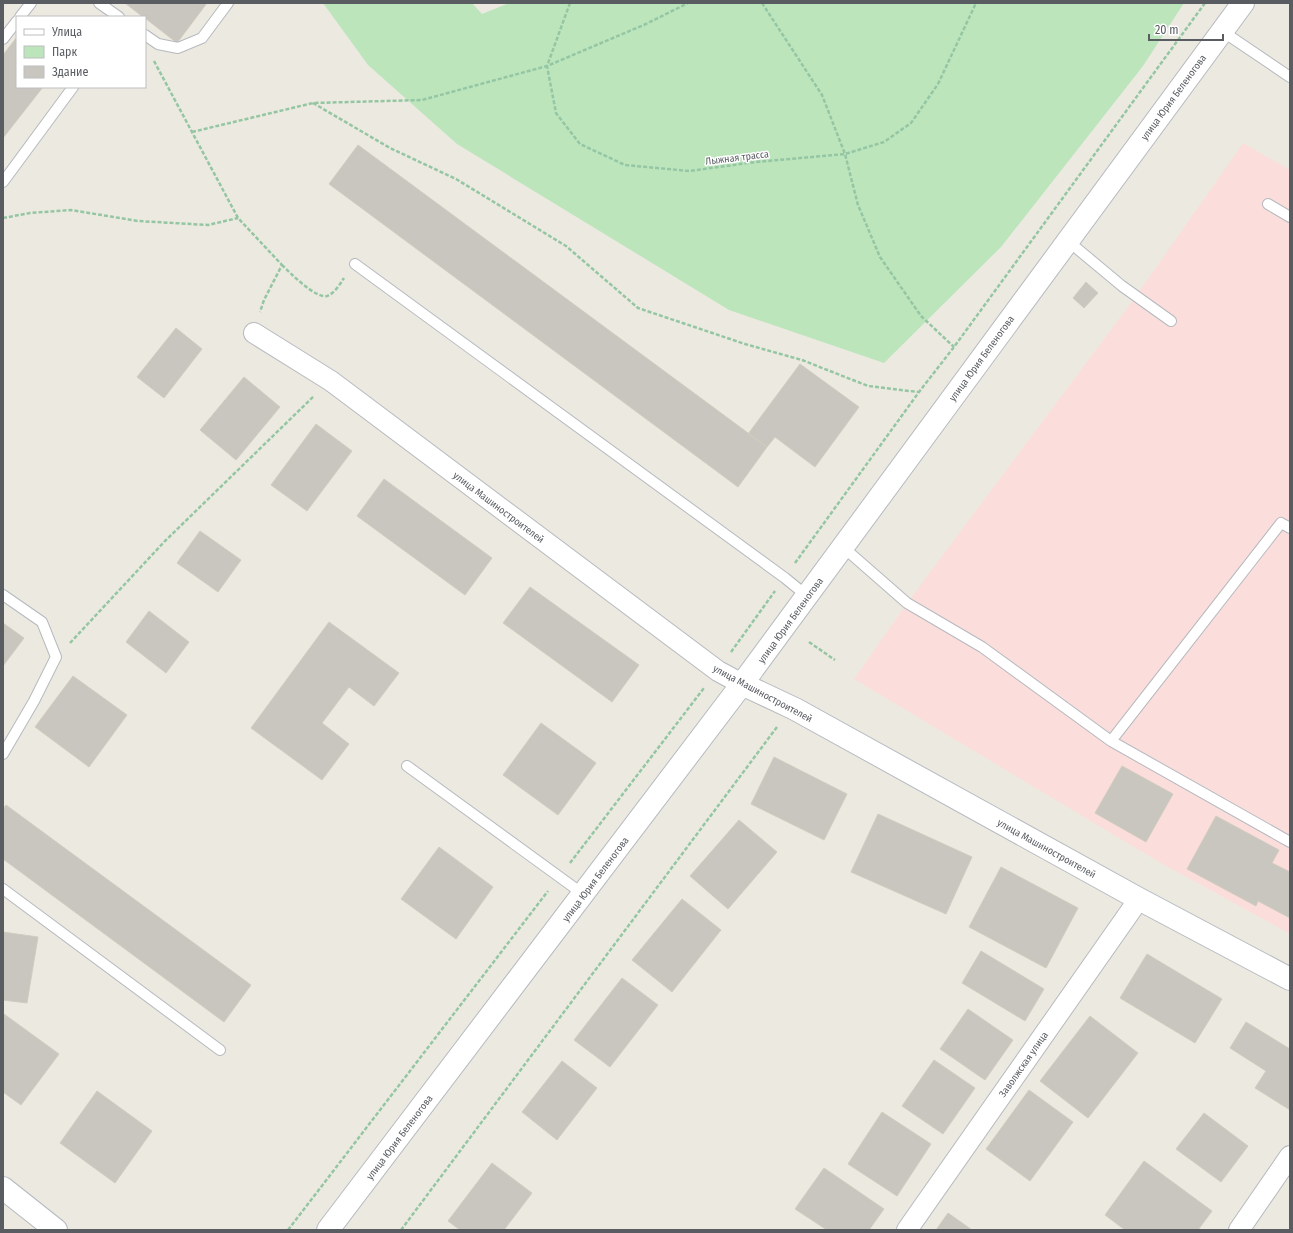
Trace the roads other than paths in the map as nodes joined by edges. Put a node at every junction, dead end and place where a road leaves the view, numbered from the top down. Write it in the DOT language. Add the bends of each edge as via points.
graph roads {
  1 [pos="31,3"];
  2 [pos="99,3"];
  3 [pos="228,3"];
  4 [pos="1243,3"];
  5 [pos="21,16"];
  6 [pos="118,16"];
  7 [pos="16,22"];
  8 [pos="1222,31"];
  9 [pos="146,36"];
  10 [pos="3,39"];
  11 [pos="1290,77"];
  12 [pos="72,88"];
  13 [pos="3,182"];
  14 [pos="1268,204"];
  15 [pos="1290,216"];
  16 [pos="1068,241"];
  17 [pos="355,264"];
  18 [pos="1171,321"];
  19 [pos="254,333"];
  20 [pos="1290,528"];
  21 [pos="843,547"];
  22 [pos="3,595"];
  23 [pos="807,596"];
  24 [pos="742,684"];
  25 [pos="1111,741"];
  26 [pos="3,754"];
  27 [pos="407,766"];
  28 [pos="1290,842"];
  29 [pos="3,889"];
  30 [pos="583,894"];
  31 [pos="1139,899"];
  32 [pos="1290,980"];
  33 [pos="220,1050"];
  34 [pos="1290,1156"];
  35 [pos="3,1188"];
  36 [pos="56,1230"];
  37 [pos="328,1230"];
  38 [pos="908,1230"];
  39 [pos="1239,1230"];
  1 -- 5 [label="lane"];
  2 -- 6 [label="lane"];
  3 -- 9 [label="lane" via="202,38 178,48 158,44"];
  4 -- 8 [label="main road, улица Юрия Беленогова"];
  7 -- 10 [label="lane"];
  8 -- 11 [label="lane"];
  8 -- 16 [label="main road, улица Юрия Беленогова"];
  12 -- 13 [label="lane"];
  14 -- 15 [label="lane"];
  16 -- 18 [label="lane" via="1122,286"];
  16 -- 21 [label="main road, улица Юрия Беленогова"];
  17 -- 23 [label="lane"];
  19 -- 24 [label="street, улица Машиностроителей" via="331,381 718,671"];
  20 -- 25 [label="lane" via="1280,523"];
  21 -- 23 [label="main road, улица Юрия Беленогова"];
  21 -- 25 [label="lane" via="907,602 982,647"];
  22 -- 26 [label="lane" via="42,622 56,658"];
  23 -- 24 [label="main road, улица Юрия Беленогова"];
  24 -- 30 [label="main road, улица Юрия Беленогова"];
  24 -- 31 [label="main road, улица Машиностроителей" via="795,708"];
  25 -- 28 [label="lane"];
  27 -- 30 [label="lane"];
  29 -- 33 [label="lane"];
  30 -- 37 [label="main road, улица Юрия Беленогова"];
  31 -- 32 [label="main road, улица Машиностроителей"];
  31 -- 38 [label="street, Заволжская улица"];
  34 -- 39 [label="street"];
  35 -- 36 [label="main road"];
}
